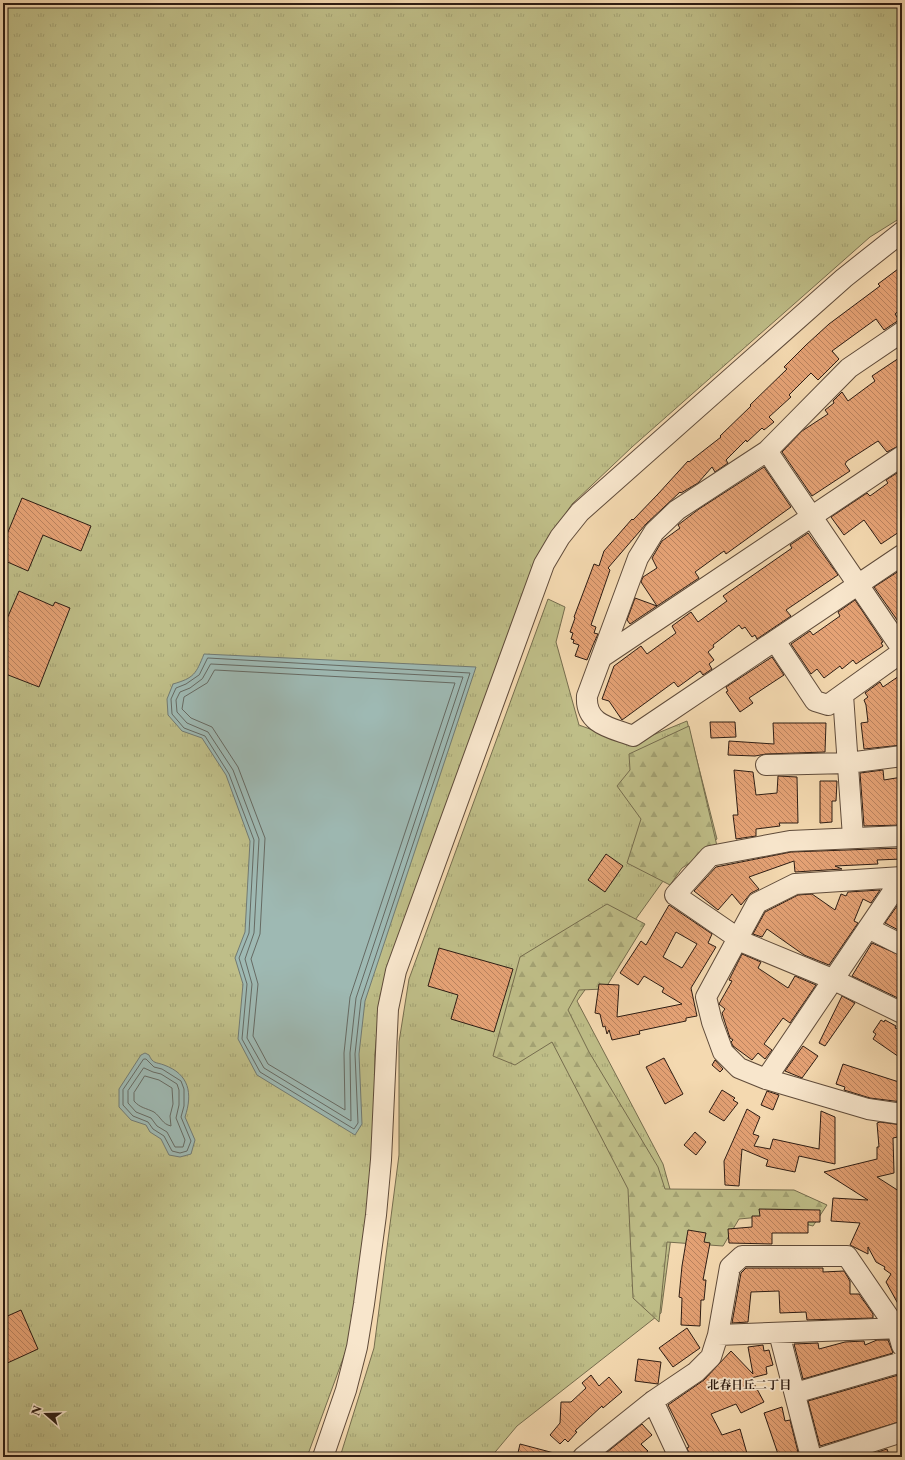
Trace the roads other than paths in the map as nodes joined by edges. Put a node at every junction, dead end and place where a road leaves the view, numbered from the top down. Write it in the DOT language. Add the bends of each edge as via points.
graph roads {
  1 [pos="902,232"];
  2 [pos="902,332"];
  3 [pos="767,451"];
  4 [pos="902,456"];
  5 [pos="811,517"];
  6 [pos="902,554"];
  7 [pos="858,584"];
  8 [pos="775,641"];
  9 [pos="902,651"];
  10 [pos="602,657"];
  11 [pos="842,695"];
  12 [pos="902,756"];
  13 [pos="848,763"];
  14 [pos="766,765"];
  15 [pos="902,836"];
  16 [pos="853,837"];
  17 [pos="902,877"];
  18 [pos="868,928"];
  19 [pos="737,937"];
  20 [pos="902,945"];
  21 [pos="832,979"];
  22 [pos="902,1013"];
  23 [pos="766,1079"];
  24 [pos="902,1114"];
  25 [pos="779,1334"];
  26 [pos="900,1334"];
  27 [pos="718,1335"];
  28 [pos="902,1362"];
  29 [pos="795,1393"];
  30 [pos="653,1401"];
  31 [pos="902,1432"];
  32 [pos="323,1457"];
  33 [pos="583,1457"];
  34 [pos="679,1457"];
  35 [pos="811,1457"];
  36 [pos="824,1457"];
  1 -- 32 [label="street" via="844,278 580,512 560,537 544,564 396,971 388,1008 376,1216 362,1318 346,1390"];
  2 -- 3 [label="street" via="849,368"];
  3 -- 5 [label="street"];
  3 -- 10 [label="street" via="677,510 654,532 638,558"];
  4 -- 5 [label="street"];
  5 -- 7 [label="street"];
  5 -- 10 [label="street"];
  6 -- 7 [label="street"];
  7 -- 8 [label="street"];
  7 -- 9 [label="street"];
  8 -- 10 [label="street" via="633,736 599,724 590,715 587,696"];
  8 -- 11 [label="street" via="815,700 828,705"];
  9 -- 11 [label="street"];
  11 -- 13 [label="street"];
  12 -- 13 [label="street"];
  13 -- 14 [label="street"];
  13 -- 16 [label="street"];
  15 -- 16 [label="street"];
  16 -- 19 [label="street" via="790,841 710,856 675,895"];
  17 -- 18 [label="street"];
  17 -- 19 [label="street" via="795,884 757,903"];
  18 -- 20 [label="street"];
  18 -- 21 [label="street"];
  19 -- 21 [label="street" via="745,943"];
  19 -- 23 [label="street" via="706,997 723,1052 738,1068"];
  21 -- 22 [label="street"];
  21 -- 23 [label="street"];
  23 -- 24 [label="street" via="868,1109"];
  25 -- 26 [label="street"];
  25 -- 27 [label="street"];
  25 -- 29 [label="street"];
  26 -- 27 [label="street" via="847,1256 742,1256 730,1267"];
  27 -- 30 [label="street" via="711,1357 696,1372"];
  28 -- 29 [label="street"];
  29 -- 35 [label="street"];
  30 -- 33 [label="street"];
  30 -- 34 [label="street"];
  31 -- 36 [label="street"];
}
